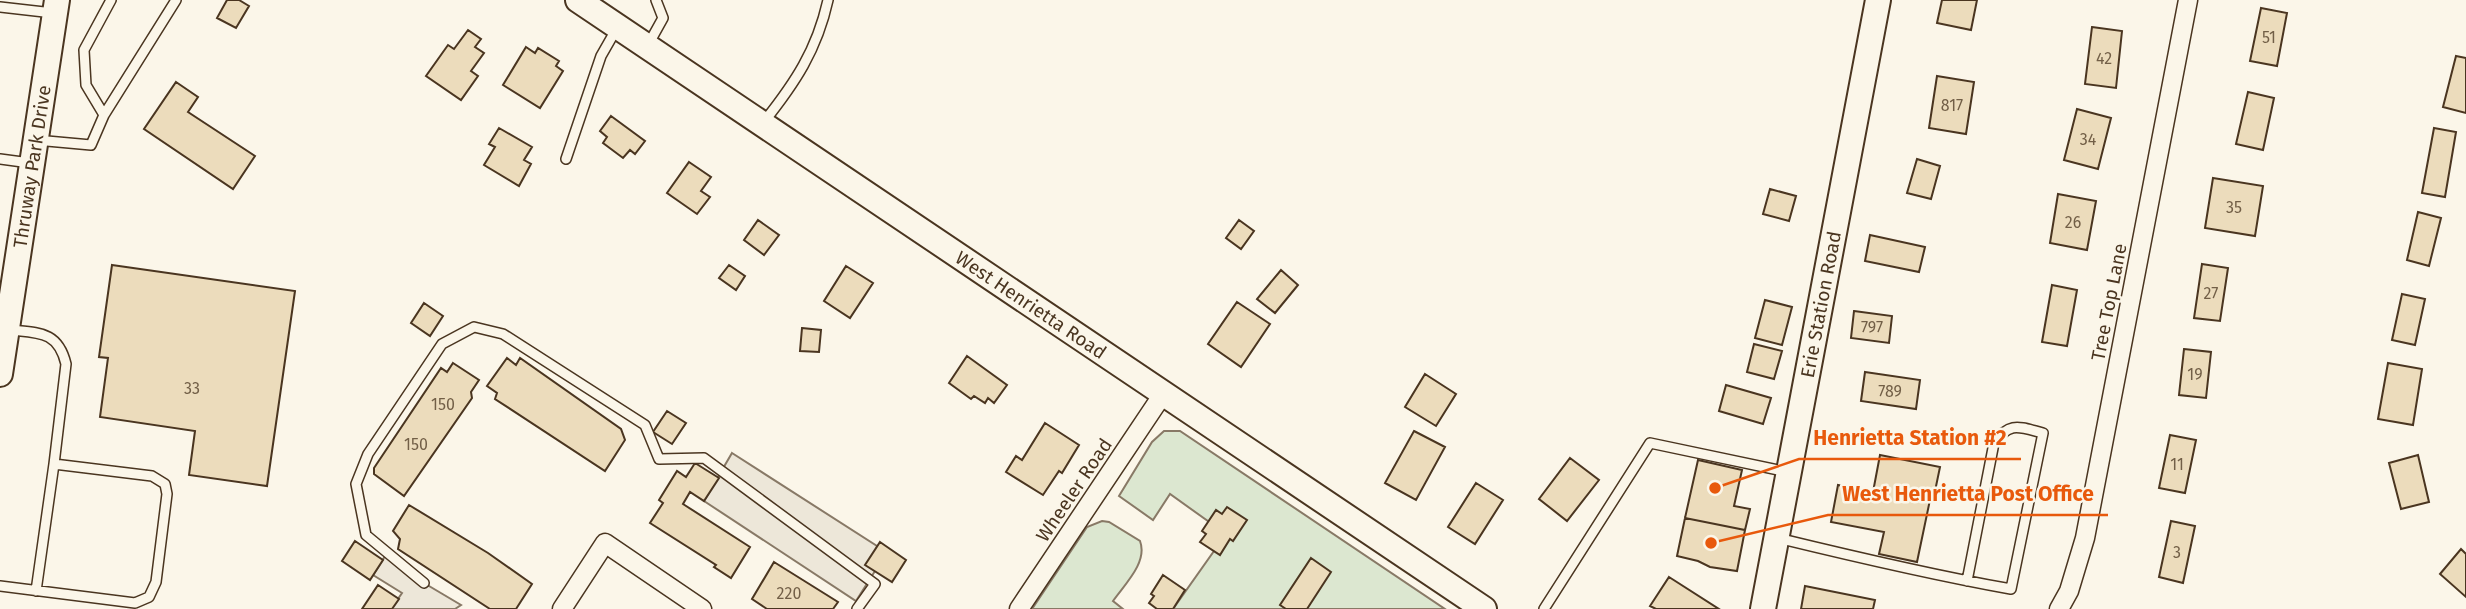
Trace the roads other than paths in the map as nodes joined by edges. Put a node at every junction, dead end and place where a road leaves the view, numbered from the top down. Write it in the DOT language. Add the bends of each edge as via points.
graph roads {
  1 [pos="111,0"];
  2 [pos="176,0"];
  3 [pos="578,0"];
  4 [pos="656,0"];
  5 [pos="828,0"];
  6 [pos="1878,0"];
  7 [pos="2188,0"];
  8 [pos="0,7"];
  9 [pos="55,7"];
  10 [pos="618,27"];
  11 [pos="648,47"];
  12 [pos="104,115"];
  13 [pos="762,124"];
  14 [pos="32,151"];
  15 [pos="0,159"];
  16 [pos="566,159"];
  17 [pos="7,330"];
  18 [pos="1,363"];
  19 [pos="1163,394"];
  20 [pos="54,464"];
  21 [pos="1789,472"];
  22 [pos="1776,538"];
  23 [pos="1967,581"];
  24 [pos="424,583"];
  25 [pos="0,586"];
  26 [pos="37,591"];
  27 [pos="562,609"];
  28 [pos="702,609"];
  29 [pos="858,609"];
  30 [pos="1018,609"];
  31 [pos="1484,609"];
  32 [pos="1544,609"];
  33 [pos="1763,609"];
  34 [pos="2059,609"];
  1 -- 12 [label="lane" via="84,50 86,85"];
  2 -- 12 [label="lane"];
  3 -- 10 [label="main road, West Henrietta Road"];
  4 -- 11 [label="lane" via="663,18"];
  5 -- 13 [label="lane" via="822,29 795,82"];
  6 -- 21 [label="main road, Erie Station Road"];
  7 -- 34 [label="street, Tree Top Lane" via="2085,538"];
  8 -- 9 [label="lane"];
  9 -- 14 [label="main road, Thruway Park Drive"];
  10 -- 11 [label="main road, West Henrietta Road"];
  10 -- 16 [label="lane" via="601,56"];
  11 -- 13 [label="main road, West Henrietta Road"];
  12 -- 14 [label="lane" via="91,145"];
  13 -- 19 [label="main road, West Henrietta Road"];
  14 -- 15 [label="lane"];
  14 -- 17 [label="main road, Thruway Park Drive"];
  17 -- 18 [label="main road, Thruway Park Drive"];
  17 -- 20 [label="lane" via="39,333 62,348 66,363"];
  19 -- 30 [label="street, Wheeler Road"];
  19 -- 31 [label="main road, West Henrietta Road"];
  20 -- 26 [label="lane"];
  20 -- 26 [label="lane" via="152,476 165,484 156,582 149,597 135,603"];
  21 -- 22 [label="main road, Erie Station Road"];
  21 -- 32 [label="lane" via="1650,443"];
  22 -- 23 [label="lane"];
  22 -- 33 [label="main road, Erie Station Road"];
  23 -- 23 [label="lane" via="2011,589 2043,433 2004,429 1993,443"];
  24 -- 29 [label="lane" via="366,535 356,484 368,454 442,344 474,327 503,334 645,425 659,459 704,458 734,480 875,584"];
  25 -- 26 [label="lane"];
  27 -- 28 [label="street" via="605,543"];
}
